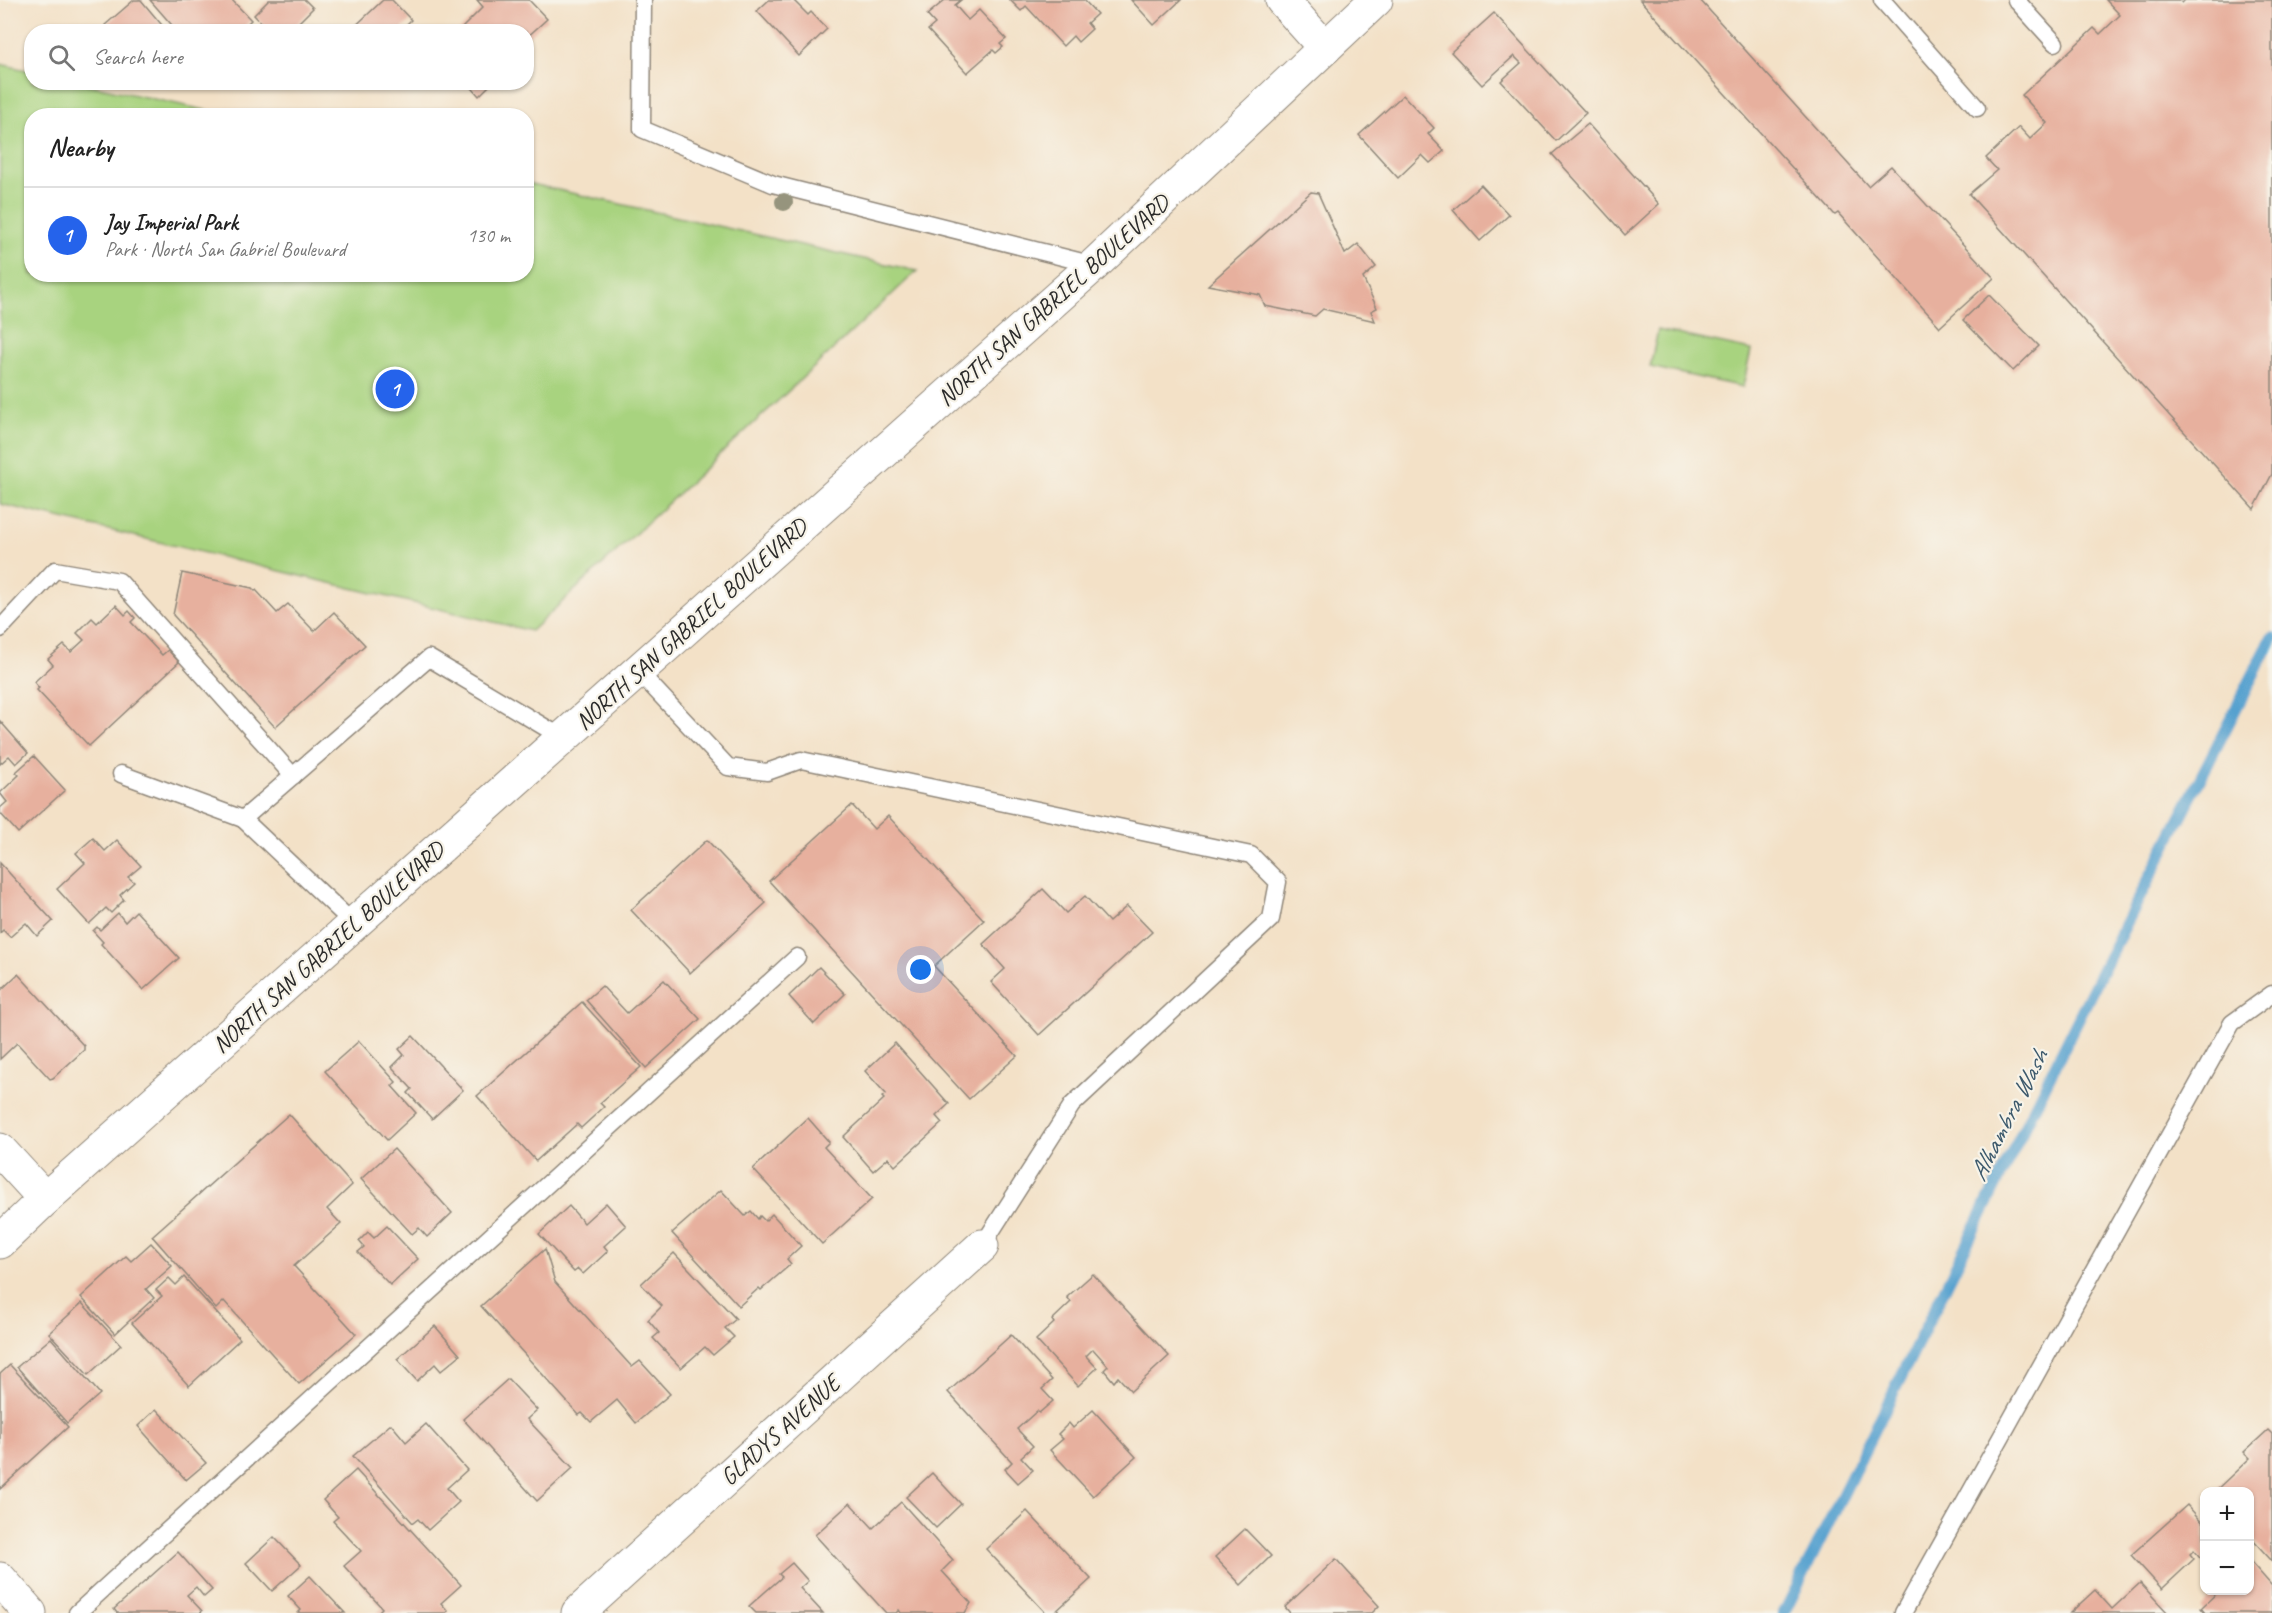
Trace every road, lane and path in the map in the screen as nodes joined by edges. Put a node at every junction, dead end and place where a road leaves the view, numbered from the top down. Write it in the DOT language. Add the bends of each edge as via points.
graph roads {
  1 [pos="643,0"];
  2 [pos="1282,0"];
  3 [pos="1376,0"];
  4 [pos="1882,0"];
  5 [pos="2016,0"];
  6 [pos="2055,43"];
  7 [pos="1325,48"];
  8 [pos="1977,108"];
  9 [pos="1094,265"];
  10 [pos="0,629"];
  11 [pos="638,671"];
  12 [pos="563,738"];
  13 [pos="121,774"];
  14 [pos="293,776"];
  15 [pos="243,819"];
  16 [pos="354,924"];
  17 [pos="797,957"];
  18 [pos="2272,994"];
  19 [pos="0,1150"];
  20 [pos="45,1199"];
  21 [pos="0,1242"];
  22 [pos="982,1246"];
  23 [pos="0,1579"];
  24 [pos="30,1613"];
  25 [pos="77,1613"];
  26 [pos="578,1613"];
  27 [pos="1904,1613"];
  1 -- 9 [label="lane" via="642,129 773,184"];
  2 -- 7 [label="main road"];
  3 -- 7 [label="main road, NORTH SAN GABRIEL BOULEVARD"];
  4 -- 8 [label="lane"];
  5 -- 6 [label="lane"];
  7 -- 9 [label="main road, NORTH SAN GABRIEL BOULEVARD"];
  9 -- 11 [label="main road, NORTH SAN GABRIEL BOULEVARD"];
  10 -- 14 [label="lane" via="55,570 118,581"];
  11 -- 12 [label="main road, NORTH SAN GABRIEL BOULEVARD"];
  11 -- 22 [label="lane" via="728,767 767,772 801,760 824,764 1251,855 1278,882 1271,919 1072,1106"];
  12 -- 14 [label="lane" via="429,658"];
  12 -- 16 [label="main road, NORTH SAN GABRIEL BOULEVARD"];
  13 -- 15 [label="lane"];
  14 -- 15 [label="lane"];
  15 -- 16 [label="lane"];
  16 -- 20 [label="main road, NORTH SAN GABRIEL BOULEVARD"];
  17 -- 25 [label="lane"];
  18 -- 27 [label="lane" via="2232,1023"];
  19 -- 20 [label="main road"];
  20 -- 21 [label="main road, NORTH SAN GABRIEL BOULEVARD"];
  22 -- 26 [label="main road, GLADYS AVENUE"];
  23 -- 24 [label="main road"];
}
